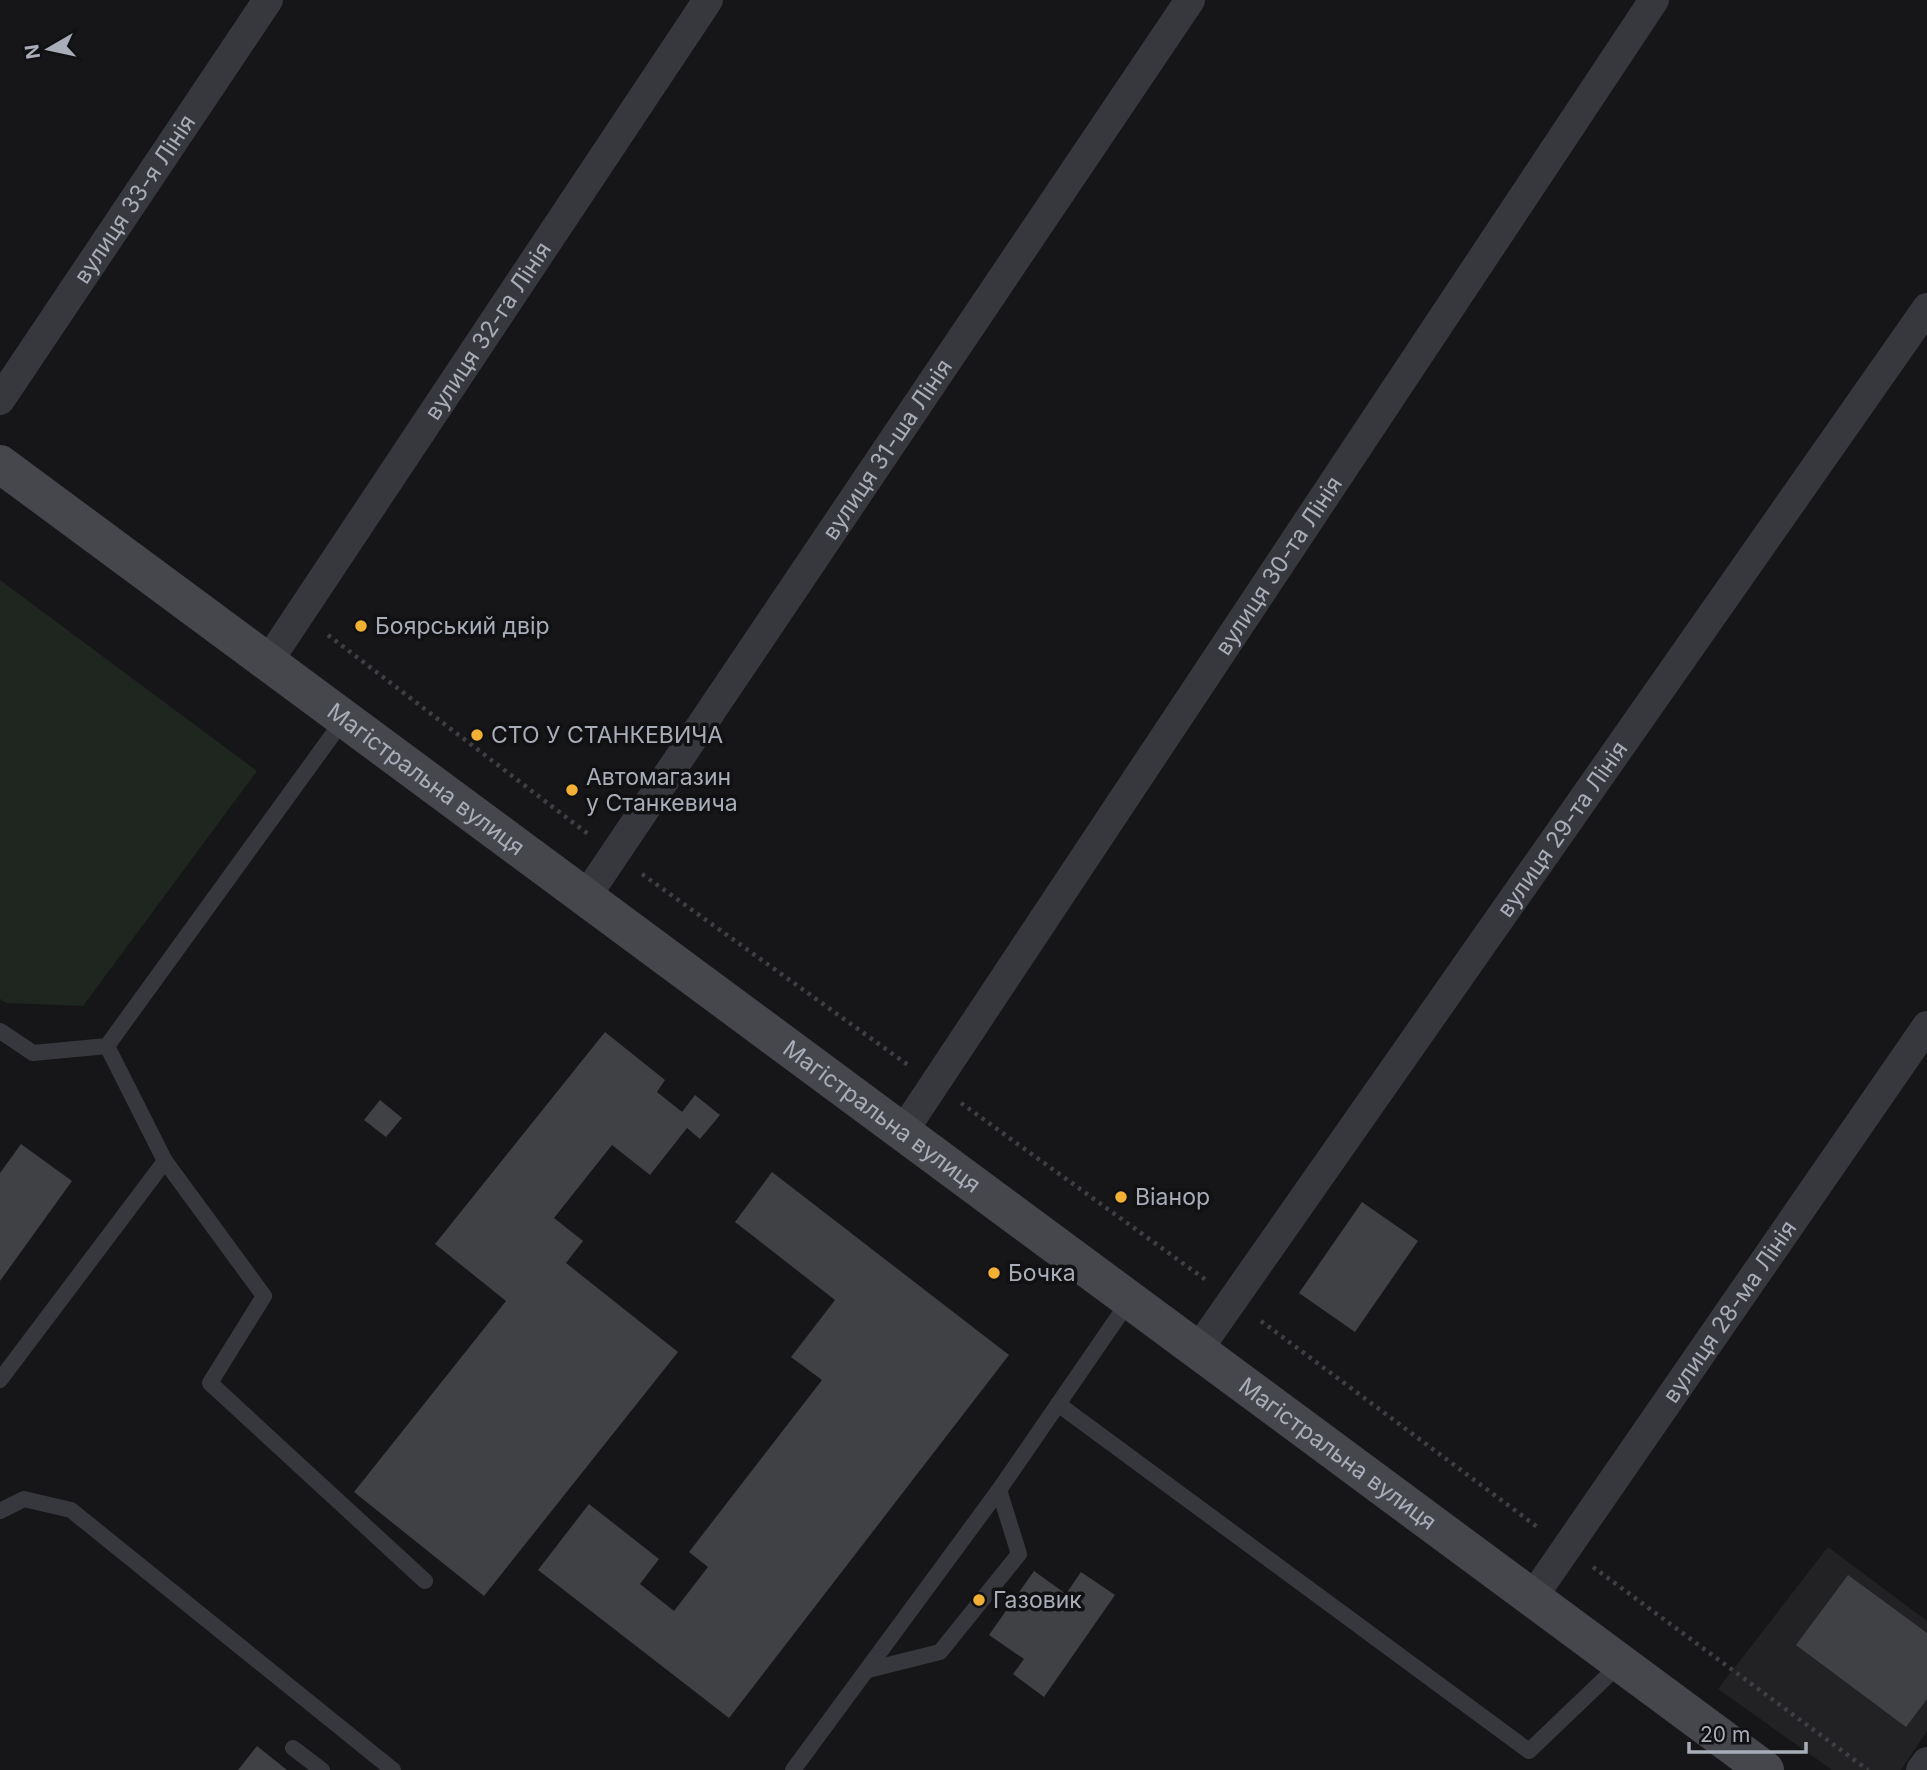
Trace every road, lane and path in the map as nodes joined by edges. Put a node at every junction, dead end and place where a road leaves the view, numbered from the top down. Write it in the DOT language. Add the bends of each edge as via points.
graph roads {
  1 [pos="268,0"];
  2 [pos="708,0"];
  3 [pos="1190,0"];
  4 [pos="1654,0"];
  5 [pos="1927,308"];
  6 [pos="0,400"];
  7 [pos="0,464"];
  8 [pos="300,614"];
  9 [pos="267,663"];
  10 [pos="344,719"];
  11 [pos="614,854"];
  12 [pos="585,898"];
  13 [pos="1927,1026"];
  14 [pos="0,1031"];
  15 [pos="107,1046"];
  16 [pos="934,1084"];
  17 [pos="902,1133"];
  18 [pos="165,1161"];
  19 [pos="1233,1300"];
  20 [pos="1129,1301"];
  21 [pos="1197,1351"];
  22 [pos="0,1380"];
  23 [pos="1058,1404"];
  24 [pos="999,1490"];
  25 [pos="0,1511"];
  26 [pos="1566,1548"];
  27 [pos="425,1581"];
  28 [pos="1532,1598"];
  29 [pos="1620,1664"];
  30 [pos="867,1670"];
  31 [pos="293,1748"];
  32 [pos="1927,1762"];
  33 [pos="322,1770"];
  34 [pos="393,1770"];
  35 [pos="793,1770"];
  36 [pos="1765,1770"];
  37 [pos="1868,1770"];
  38 [pos="1921,1770"];
  1 -- 6 [label="street, вулиця 33-я Лінія"];
  2 -- 8 [label="street, вулиця 32-га Лінія"];
  3 -- 11 [label="street, вулиця 31-ша Лінія"];
  4 -- 16 [label="street, вулиця 30-та Лінія"];
  5 -- 19 [label="street, вулиця 29-та Лінія"];
  7 -- 9 [label="main road, Магістральна вулиця"];
  8 -- 9 [label="street, вулиця 32-га Лінія"];
  8 -- 11 [label="path"];
  9 -- 10 [label="main road, Магістральна вулиця"];
  10 -- 12 [label="main road, Магістральна вулиця"];
  10 -- 15 [label="lane"];
  11 -- 12 [label="street, вулиця 31-ша Лінія"];
  11 -- 16 [label="path"];
  12 -- 17 [label="main road, Магістральна вулиця"];
  13 -- 26 [label="street, вулиця 28-ма Лінія"];
  14 -- 15 [label="lane" via="33,1053"];
  15 -- 18 [label="lane"];
  16 -- 17 [label="street, вулиця 30-та Лінія"];
  16 -- 19 [label="path"];
  17 -- 20 [label="main road, Магістральна вулиця"];
  18 -- 22 [label="lane"];
  18 -- 27 [label="lane" via="264,1296 210,1383"];
  19 -- 21 [label="street, вулиця 29-та Лінія"];
  19 -- 26 [label="path"];
  20 -- 21 [label="main road, Магістральна вулиця"];
  20 -- 23 [label="lane"];
  21 -- 28 [label="main road, Магістральна вулиця"];
  23 -- 24 [label="lane"];
  23 -- 29 [label="lane" via="1529,1751"];
  24 -- 30 [label="lane"];
  24 -- 30 [label="lane" via="1019,1554 940,1652"];
  25 -- 34 [label="lane" via="24,1499 71,1510"];
  26 -- 28 [label="street, вулиця 28-ма Лінія"];
  26 -- 37 [label="path"];
  28 -- 29 [label="main road, Магістральна вулиця"];
  29 -- 36 [label="main road, Магістральна вулиця"];
  30 -- 35 [label="lane"];
  31 -- 33 [label="lane"];
  32 -- 38 [label="street"];
}
